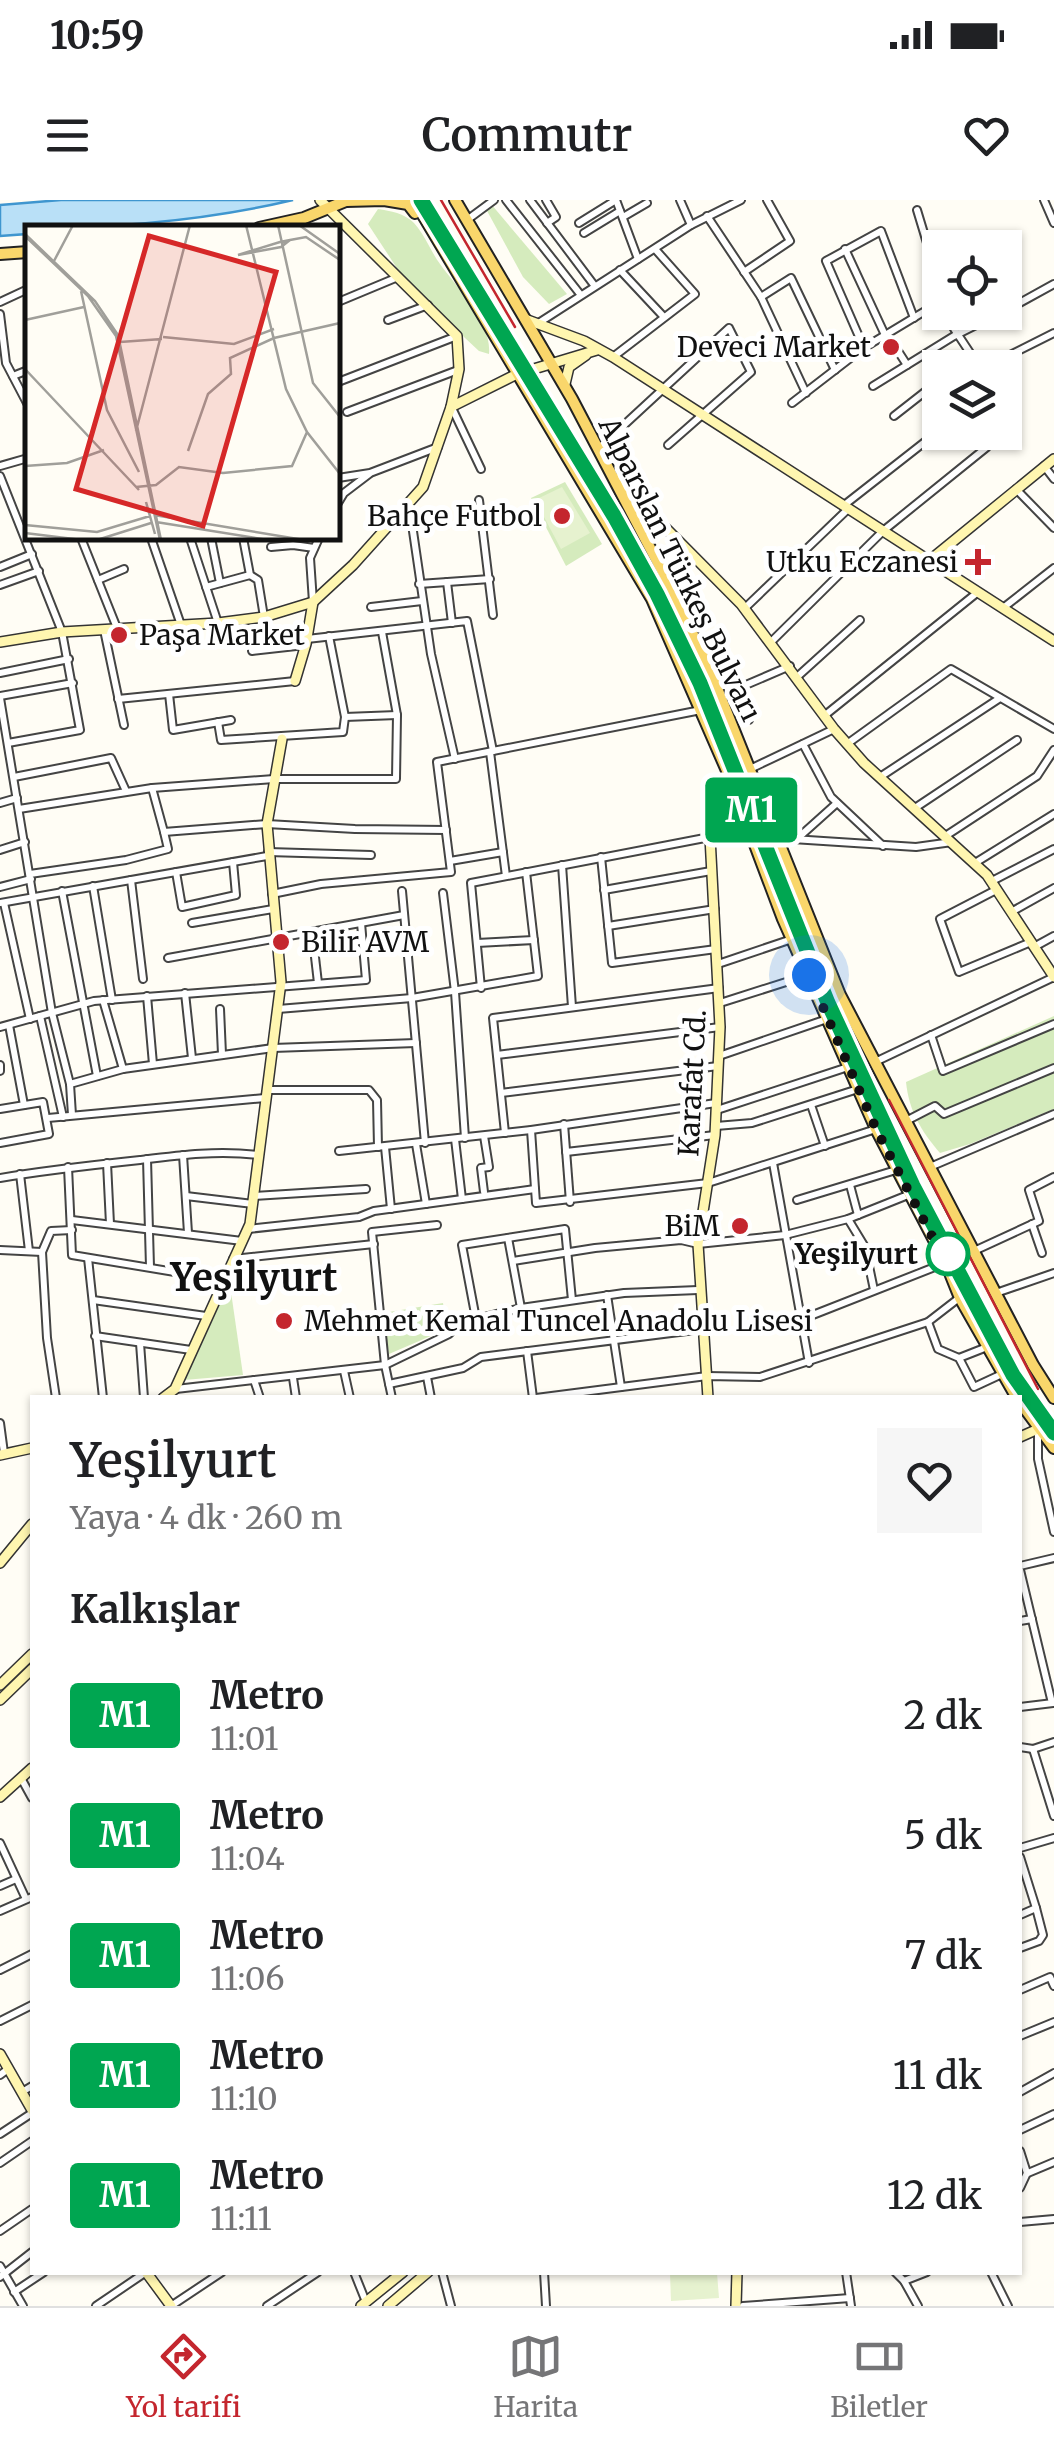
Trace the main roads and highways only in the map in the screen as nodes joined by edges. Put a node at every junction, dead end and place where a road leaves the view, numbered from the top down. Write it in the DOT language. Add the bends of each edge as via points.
graph roads {
  1 [pos="320,200"];
  2 [pos="414,200"];
  3 [pos="347,201"];
  4 [pos="461,207"];
  5 [pos="332,211"];
  6 [pos="271,225"];
  7 [pos="436,238"];
  8 [pos="25,252"];
  9 [pos="0,254"];
  10 [pos="522,318"];
  11 [pos="598,350"];
  12 [pos="551,362"];
  13 [pos="518,374"];
  14 [pos="565,386"];
  15 [pos="451,407"];
  16 [pos="1054,459"];
  17 [pos="612,474"];
  18 [pos="930,561"];
  19 [pos="313,602"];
  20 [pos="1054,641"];
  21 [pos="0,642"];
  22 [pos="295,681"];
  23 [pos="282,738"];
  24 [pos="728,774"];
  25 [pos="1054,977"];
  26 [pos="171,1394"];
  27 [pos="708,1395"];
  28 [pos="1015,1395"];
  29 [pos="1054,1398"];
  30 [pos="1022,1406"];
  31 [pos="1038,1429"];
  32 [pos="1022,1435"];
  33 [pos="30,1448"];
  34 [pos="1054,1448"];
  35 [pos="2,1454"];
  36 [pos="30,1526"];
  37 [pos="1,1558"];
  38 [pos="30,1656"];
  39 [pos="30,1671"];
  40 [pos="0,1685"];
  41 [pos="0,1700"];
  42 [pos="30,1770"];
  43 [pos="0,1797"];
  44 [pos="0,2054"];
  45 [pos="4,2072"];
  46 [pos="30,2107"];
  47 [pos="148,2275"];
  48 [pos="399,2275"];
  49 [pos="424,2275"];
  50 [pos="737,2275"];
  51 [pos="364,2304"];
  52 [pos="171,2306"];
  53 [pos="388,2306"];
  54 [pos="740,2306"];
  1 -- 5 [label="main road"];
  2 -- 7 [label="main road, Alparslan Türkeş Bulvarı"];
  3 -- 5 [label="main road"];
  3 -- 7 [label="main road" via="408,204"];
  4 -- 10 [label="main road, Alparslan Türkeş Bulvarı"];
  5 -- 6 [label="main road"];
  5 -- 15 [label="main road" via="457,336"];
  7 -- 13 [label="main road, Alparslan Türkeş Bulvarı"];
  8 -- 9 [label="main road"];
  10 -- 11 [label="main road"];
  10 -- 12 [label="main road, Alparslan Türkeş Bulvarı"];
  11 -- 12 [label="main road"];
  11 -- 14 [label="main road" via="569,367"];
  11 -- 18 [label="main road"];
  12 -- 13 [label="main road"];
  12 -- 14 [label="main road, Alparslan Türkeş Bulvarı"];
  13 -- 15 [label="main road"];
  13 -- 24 [label="main road, Alparslan Türkeş Bulvarı" via="652,599"];
  14 -- 17 [label="main road, Alparslan Türkeş Bulvarı"];
  15 -- 19 [label="main road" via="423,487"];
  16 -- 18 [label="main road"];
  17 -- 25 [label="main road" via="744,608 847,744 975,862"];
  17 -- 29 [label="main road, Alparslan Türkeş Bulvarı" via="711,673 840,996"];
  18 -- 20 [label="main road"];
  19 -- 21 [label="main road" via="218,623"];
  19 -- 22 [label="main road"];
  23 -- 26 [label="main road" via="267,824 280,984 253,1200 248,1229"];
  24 -- 27 [label="main road, Karafat Cd." via="719,784 710,837 720,1027 715,1130 698,1244"];
  24 -- 28 [label="main road, Alparslan Türkeş Bulvarı" via="876,1129"];
  30 -- 31 [label="main road, Alparslan Türkeş Bulvarı"];
  31 -- 32 [label="main road"];
  31 -- 34 [label="main road, Alparslan Türkeş Bulvarı"];
  33 -- 35 [label="main road"];
  36 -- 37 [label="main road"];
  38 -- 40 [label="main road"];
  39 -- 41 [label="main road"];
  42 -- 43 [label="main road"];
  44 -- 45 [label="main road"];
  45 -- 46 [label="main road"];
  47 -- 52 [label="main road"];
  48 -- 51 [label="main road"];
  49 -- 53 [label="main road"];
  50 -- 54 [label="main road"];
}
